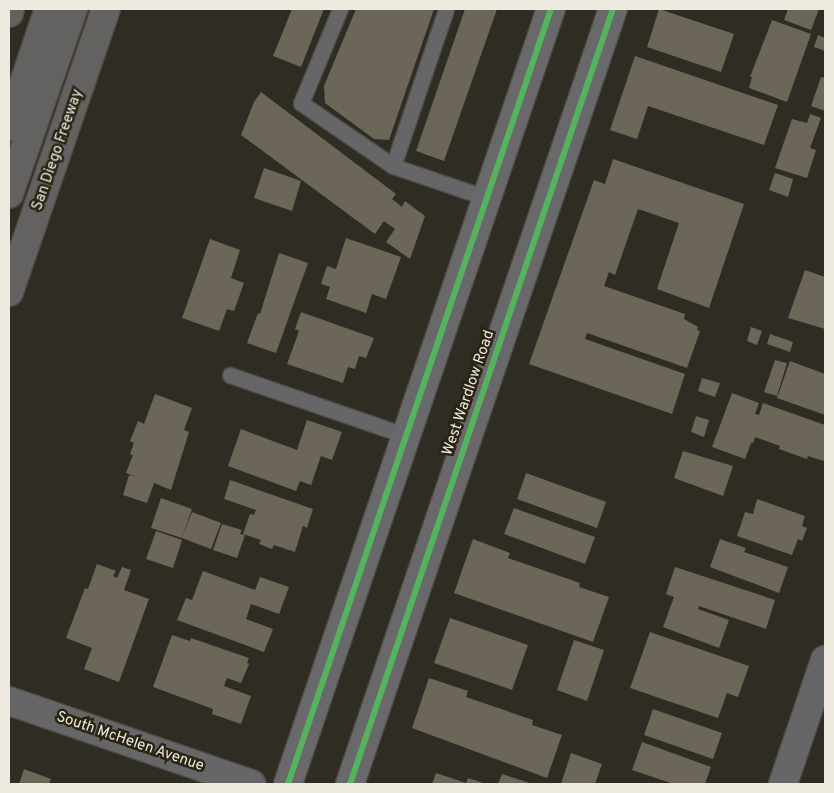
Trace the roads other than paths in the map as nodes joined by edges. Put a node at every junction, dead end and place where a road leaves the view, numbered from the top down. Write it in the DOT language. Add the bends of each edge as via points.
graph roads {
  1 [pos="10,9"];
  2 [pos="49,9"];
  3 [pos="73,9"];
  4 [pos="106,9"];
  5 [pos="340,9"];
  6 [pos="446,9"];
  7 [pos="551,9"];
  8 [pos="613,9"];
  9 [pos="9,13"];
  10 [pos="9,127"];
  11 [pos="393,166"];
  12 [pos="9,194"];
  13 [pos="487,198"];
  14 [pos="9,292"];
  15 [pos="230,375"];
  16 [pos="407,436"];
  17 [pos="825,660"];
  18 [pos="9,701"];
  19 [pos="235,781"];
  20 [pos="288,784"];
  21 [pos="350,784"];
  22 [pos="783,784"];
  1 -- 9 [label="highway"];
  2 -- 10 [label="highway"];
  3 -- 12 [label="highway"];
  4 -- 14 [label="highway, San Diego Freeway"];
  5 -- 11 [label="lane" via="301,104"];
  6 -- 11 [label="lane"];
  7 -- 13 [label="main road"];
  8 -- 21 [label="main road, West Wardlow Road"];
  11 -- 13 [label="lane"];
  13 -- 16 [label="main road"];
  15 -- 16 [label="lane"];
  16 -- 20 [label="main road"];
  17 -- 22 [label="street"];
  18 -- 19 [label="street, South McHelen Avenue"];
}
